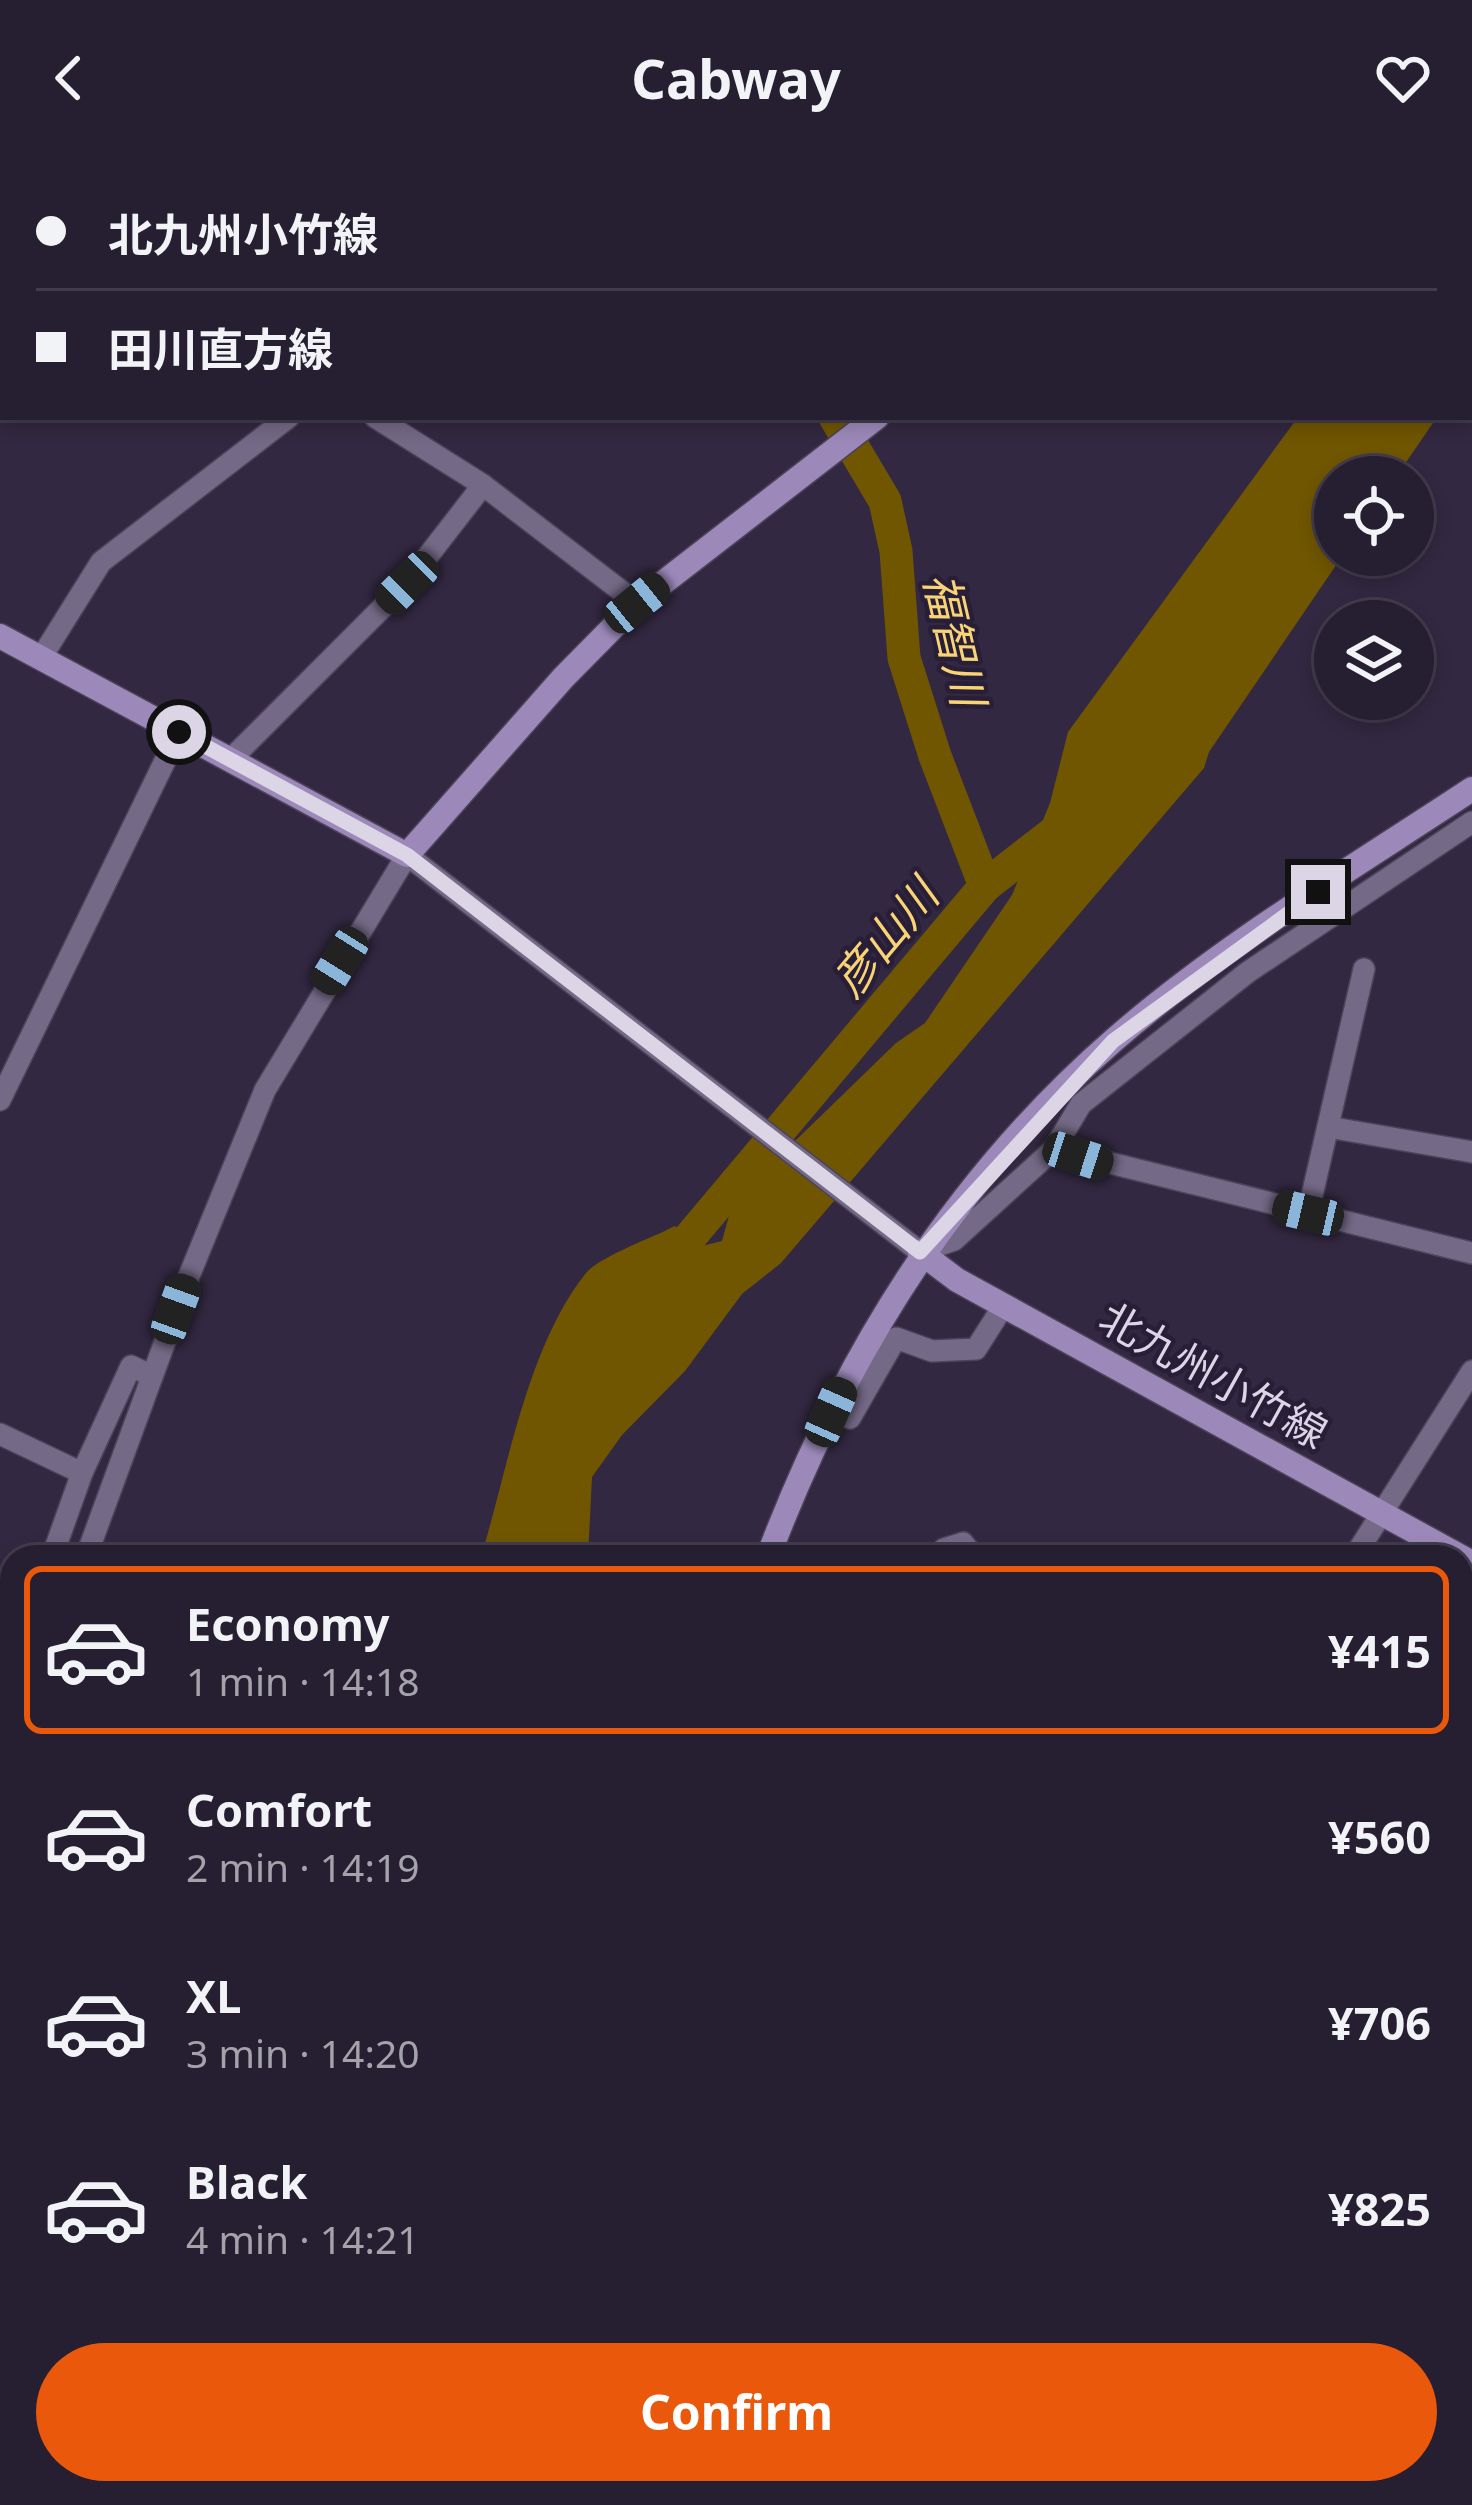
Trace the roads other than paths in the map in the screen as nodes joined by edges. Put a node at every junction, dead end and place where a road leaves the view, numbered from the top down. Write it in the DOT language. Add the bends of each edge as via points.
graph roads {
  1 [pos="285,420"];
  2 [pos="379,420"];
  3 [pos="873,420"];
  4 [pos="483,485"];
  5 [pos="637,603"];
  6 [pos="0,636"];
  7 [pos="41,658"];
  8 [pos="179,732"];
  9 [pos="232,759"];
  10 [pos="1472,789"];
  11 [pos="1471,824"];
  12 [pos="417,862"];
  13 [pos="1364,969"];
  14 [pos="0,1100"];
  15 [pos="1328,1127"];
  16 [pos="1054,1149"];
  17 [pos="1472,1152"];
  18 [pos="1308,1213"];
  19 [pos="910,1246"];
  20 [pos="1472,1253"];
  21 [pos="1004,1305"];
  22 [pos="1472,1371"];
  23 [pos="152,1376"];
  24 [pos="831,1412"];
  25 [pos="0,1434"];
  26 [pos="82,1473"];
  27 [pos="1382,1511"];
  28 [pos="56,1545"];
  29 [pos="90,1545"];
  30 [pos="773,1545"];
  31 [pos="1361,1545"];
  32 [pos="1441,1545"];
  1 -- 7 [label="street" via="101,562"];
  2 -- 4 [label="street"];
  3 -- 5 [label="main road"];
  4 -- 5 [label="street"];
  4 -- 9 [label="street" via="407,583"];
  5 -- 12 [label="main road" via="562,678"];
  6 -- 7 [label="main road"];
  7 -- 8 [label="main road"];
  8 -- 9 [label="main road"];
  8 -- 14 [label="street"];
  9 -- 12 [label="main road"];
  10 -- 19 [label="main road" via="1241,943 1113,1041"];
  11 -- 16 [label="street" via="1248,972 1081,1104"];
  12 -- 19 [label="street"];
  12 -- 23 [label="street" via="265,1090"];
  13 -- 15 [label="street"];
  15 -- 17 [label="street"];
  15 -- 18 [label="street"];
  16 -- 18 [label="street"];
  16 -- 19 [label="street" via="954,1240"];
  18 -- 20 [label="street"];
  19 -- 21 [label="main road, 北九州小竹線"];
  19 -- 24 [label="main road"];
  21 -- 24 [label="street" via="976,1349 932,1351 896,1338 850,1418"];
  21 -- 27 [label="main road, 北九州小竹線"];
  22 -- 27 [label="street"];
  23 -- 26 [label="street" via="131,1366"];
  23 -- 29 [label="street"];
  24 -- 30 [label="main road"];
  25 -- 26 [label="street"];
  26 -- 28 [label="street"];
  27 -- 31 [label="street"];
  27 -- 32 [label="main road, 北九州小竹線"];
}
